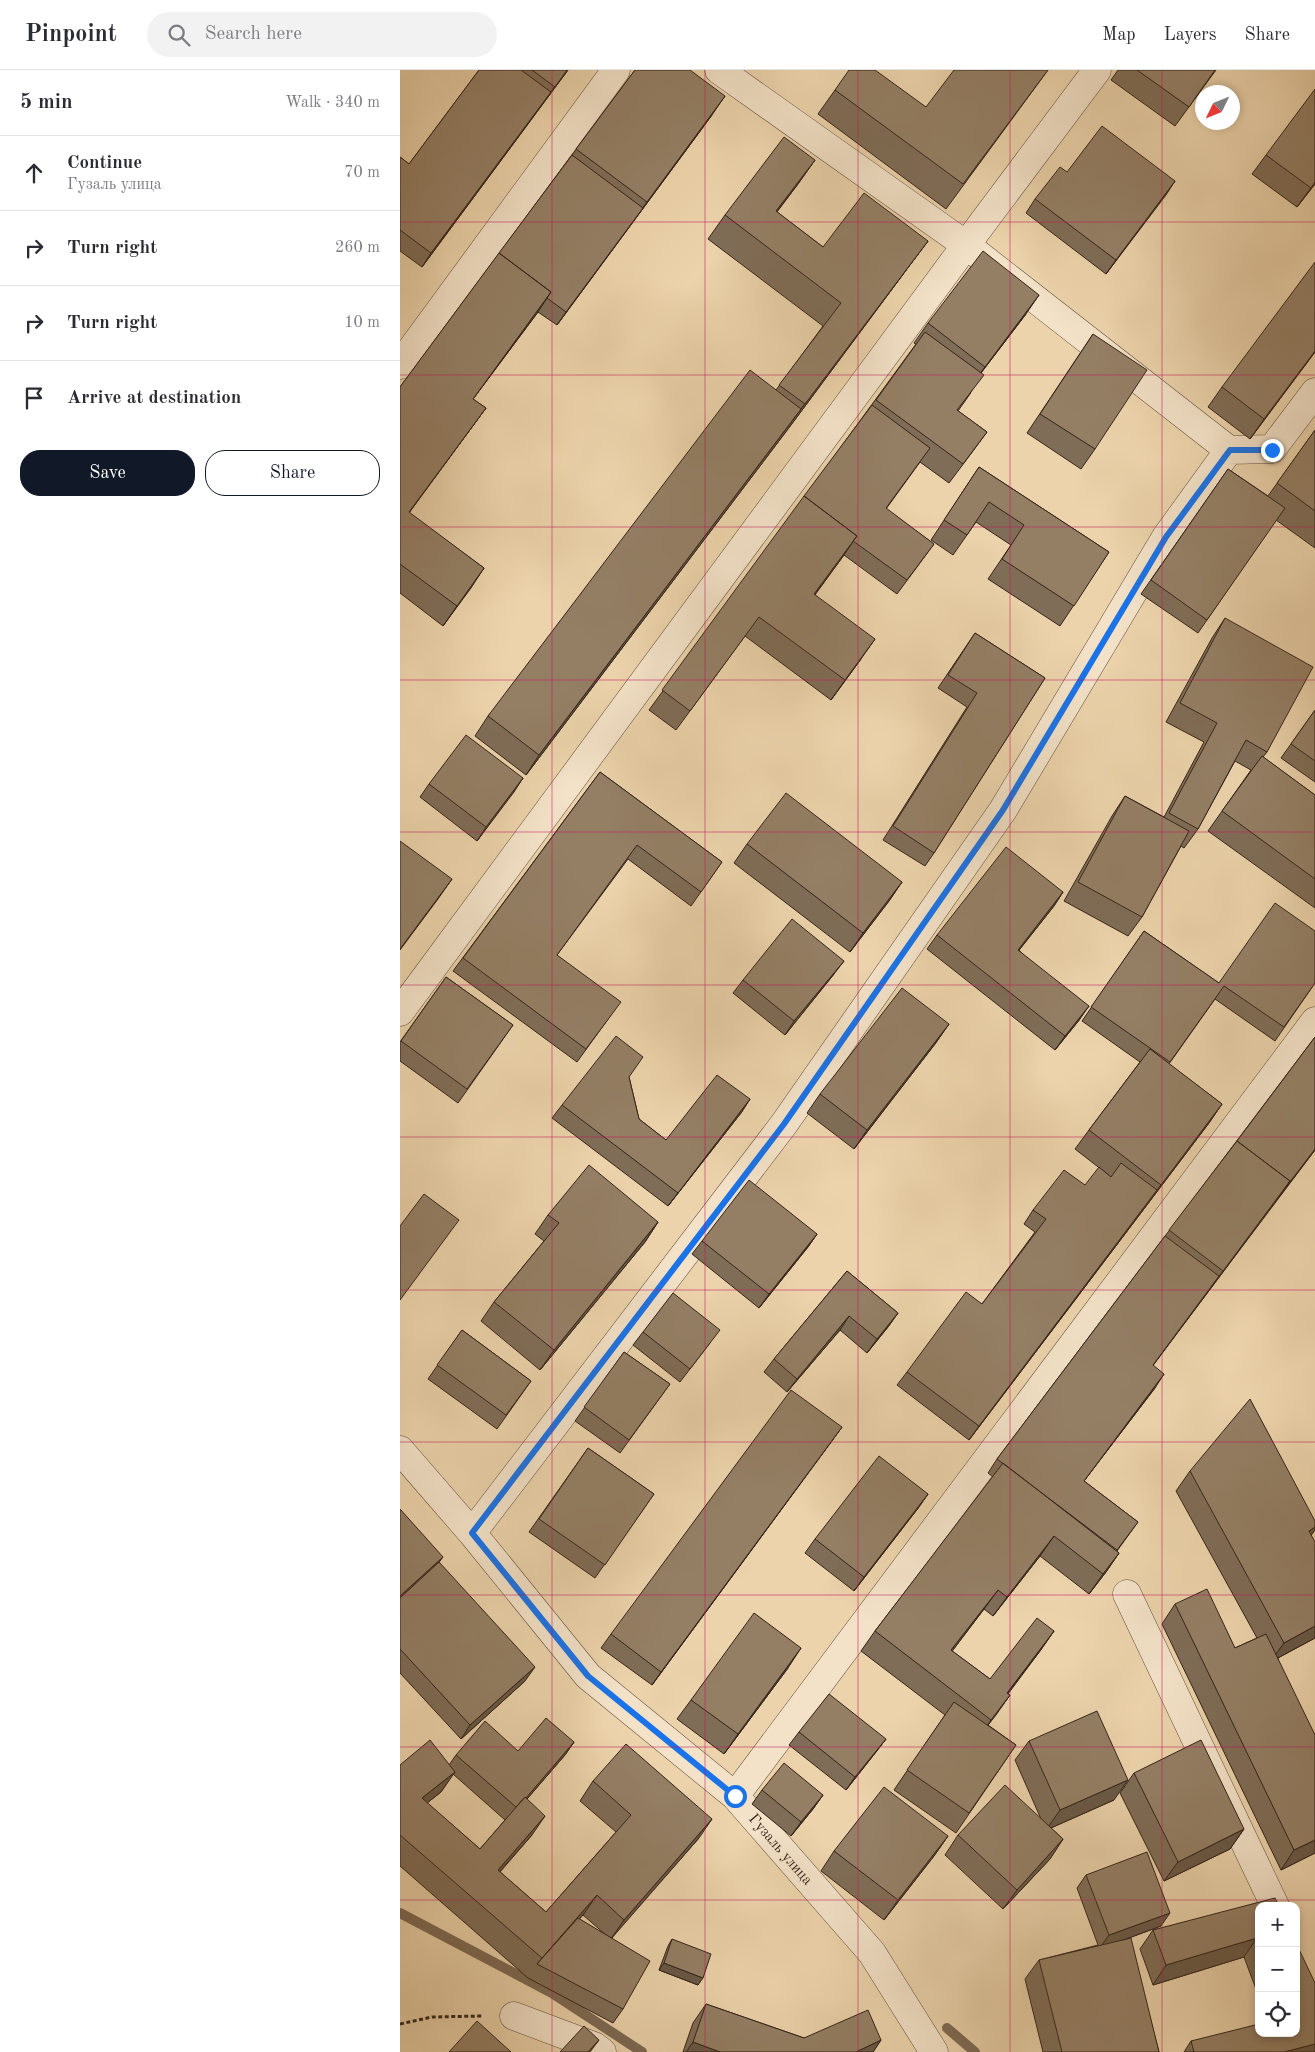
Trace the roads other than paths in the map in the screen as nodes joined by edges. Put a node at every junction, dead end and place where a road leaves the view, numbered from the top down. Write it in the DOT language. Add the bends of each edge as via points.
graph roads {
  1 [pos="616,70"];
  2 [pos="719,70"];
  3 [pos="1097,70"];
  4 [pos="966,246"];
  5 [pos="400,365"];
  6 [pos="1315,392"];
  7 [pos="1230,450"];
  8 [pos="400,1012"];
  9 [pos="1315,1021"];
  10 [pos="400,1450"];
  11 [pos="472,1533"];
  12 [pos="1127,1594"];
  13 [pos="735,1796"];
  14 [pos="1273,1902"];
  15 [pos="514,2016"];
  16 [pos="602,2052"];
  17 [pos="934,2052"];
  1 -- 5 [label="street"];
  2 -- 4 [label="street"];
  3 -- 4 [label="street"];
  4 -- 7 [label="street"];
  4 -- 8 [label="street"];
  6 -- 7 [label="street" via="1272,450"];
  7 -- 11 [label="street" via="1166,537 1003,810 790,1116"];
  9 -- 13 [label="street"];
  10 -- 11 [label="street, Гузаль улица"];
  11 -- 13 [label="street, Гузаль улица" via="588,1676"];
  12 -- 14 [label="street"];
  13 -- 17 [label="street, Гузаль улица" via="872,1954"];
  15 -- 16 [label="street" via="594,2046"];
}
